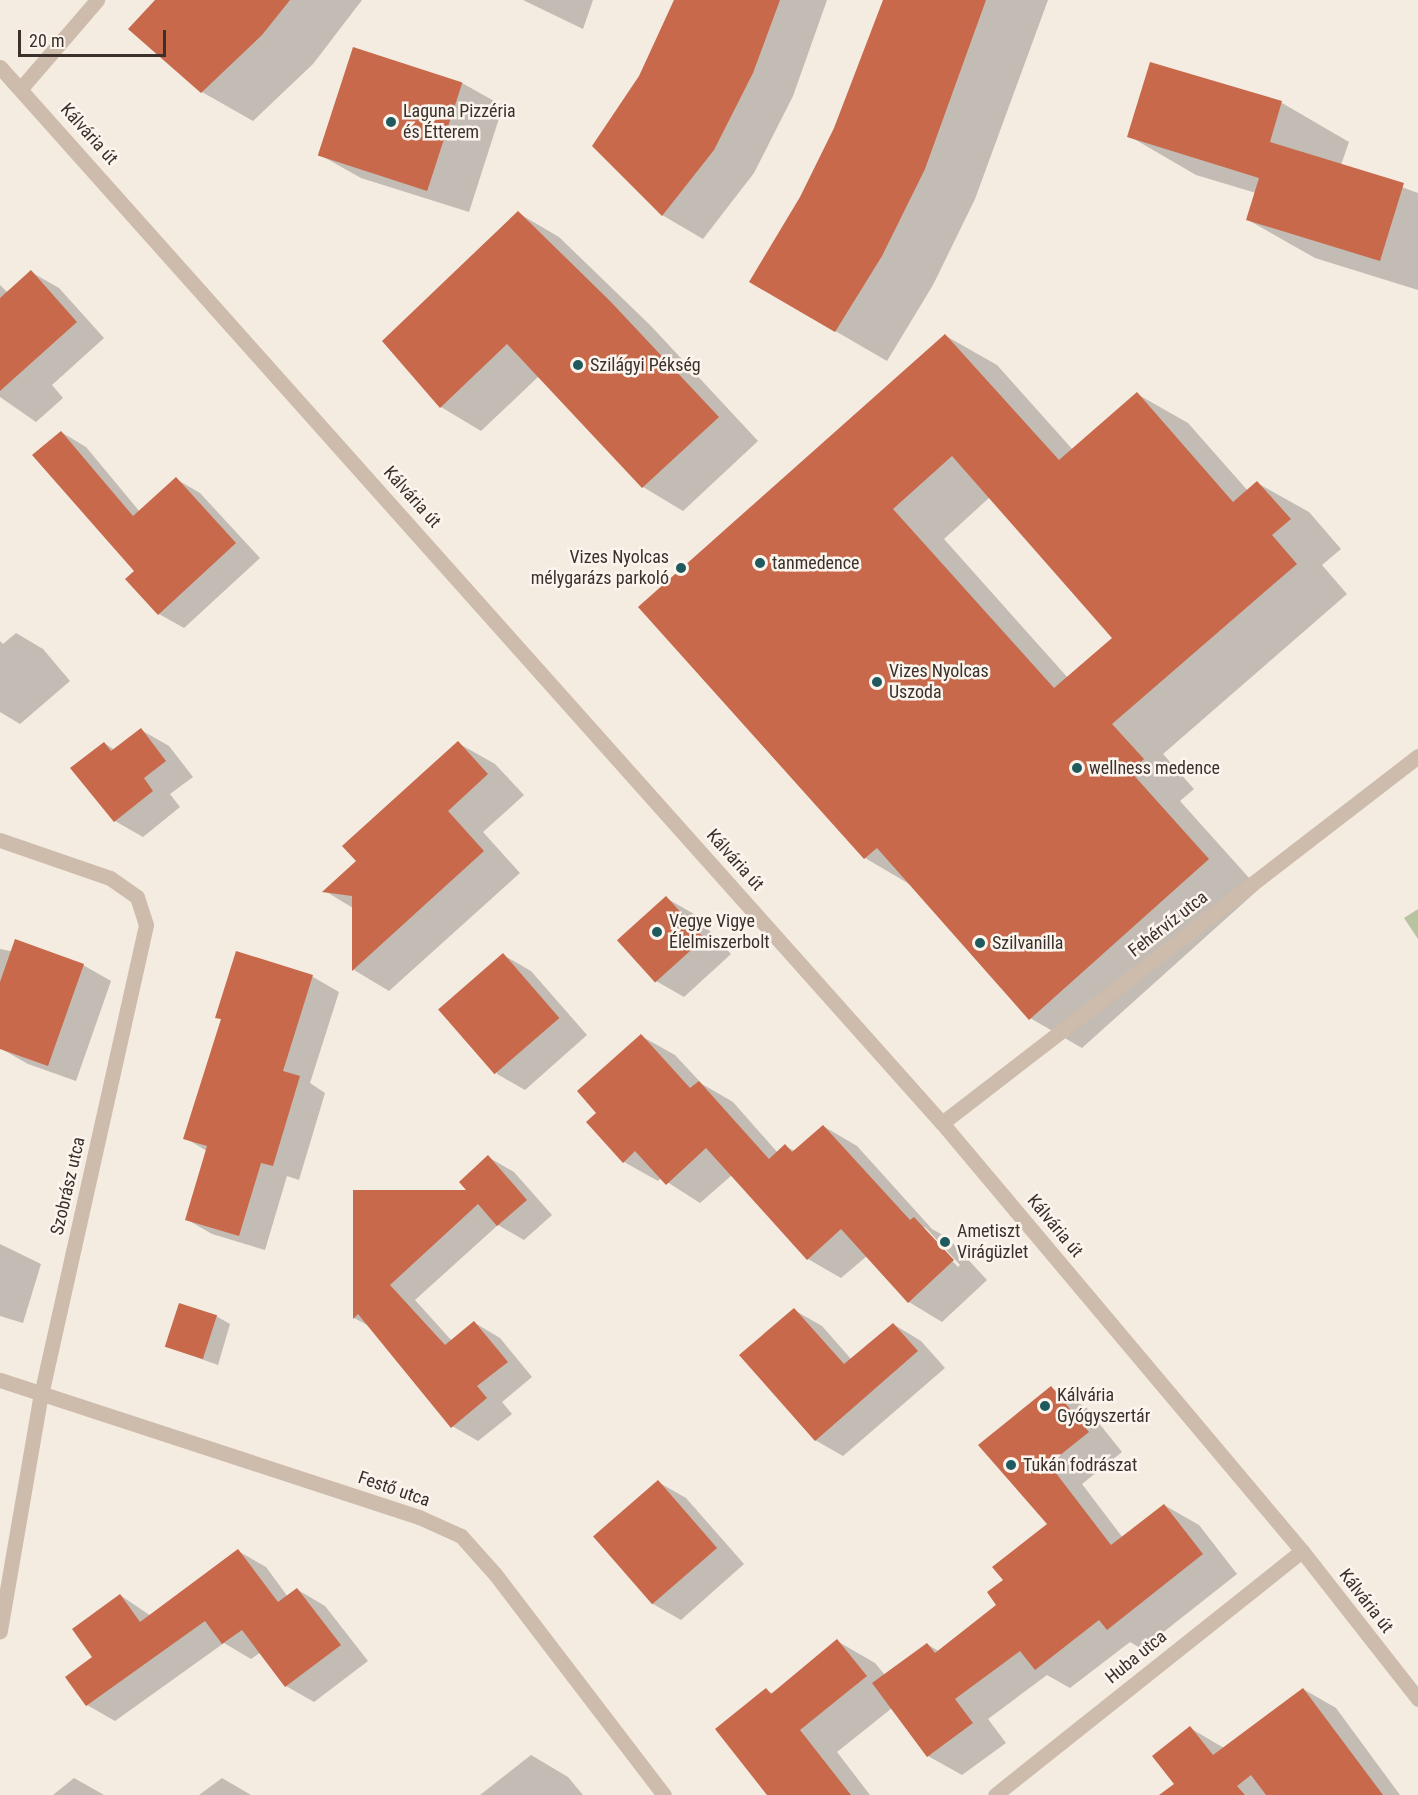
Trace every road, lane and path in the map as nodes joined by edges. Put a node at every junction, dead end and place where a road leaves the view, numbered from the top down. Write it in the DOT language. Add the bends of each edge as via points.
graph roads {
  1 [pos="97,0"];
  2 [pos="0,67"];
  3 [pos="22,87"];
  4 [pos="1418,756"];
  5 [pos="0,840"];
  6 [pos="942,1123"];
  7 [pos="0,1380"];
  8 [pos="41,1393"];
  9 [pos="1302,1551"];
  10 [pos="0,1631"];
  11 [pos="1418,1699"];
  12 [pos="664,1795"];
  13 [pos="995,1795"];
  1 -- 3 [label="street"];
  2 -- 3 [label="street, Kálvária út"];
  3 -- 6 [label="street, Kálvária út"];
  4 -- 6 [label="street, Fehérvíz utca"];
  5 -- 8 [label="street, Szobrász utca" via="110,878 137,897 146,925"];
  6 -- 9 [label="street, Kálvária út"];
  7 -- 8 [label="street, Festő utca"];
  8 -- 10 [label="street, Szobrász utca"];
  8 -- 12 [label="street, Festő utca" via="419,1517 461,1536 495,1574"];
  9 -- 11 [label="street, Kálvária út"];
  9 -- 13 [label="street, Huba utca"];
}
